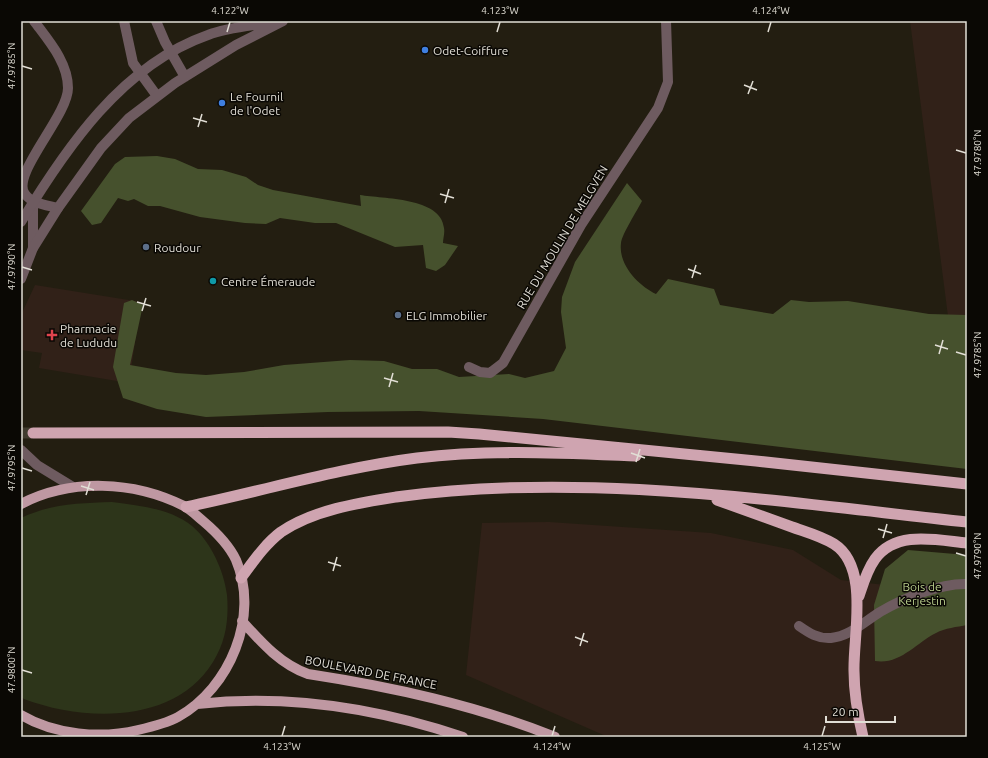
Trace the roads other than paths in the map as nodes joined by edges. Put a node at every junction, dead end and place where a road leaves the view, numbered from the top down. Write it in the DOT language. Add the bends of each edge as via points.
graph roads {
  1 [pos="34,21"];
  2 [pos="124,21"];
  3 [pos="156,21"];
  4 [pos="282,21"];
  5 [pos="666,21"];
  6 [pos="171,53"];
  7 [pos="140,73"];
  8 [pos="185,77"];
  9 [pos="157,96"];
  10 [pos="34,202"];
  11 [pos="58,208"];
  12 [pos="21,222"];
  13 [pos="33,248"];
  14 [pos="21,279"];
  15 [pos="470,367"];
  16 [pos="33,433"];
  17 [pos="21,450"];
  18 [pos="756,461"];
  19 [pos="967,484"];
  20 [pos="73,487"];
  21 [pos="702,494"];
  22 [pos="21,504"];
  23 [pos="186,507"];
  24 [pos="967,522"];
  25 [pos="967,543"];
  26 [pos="241,578"];
  27 [pos="967,584"];
  28 [pos="859,596"];
  29 [pos="242,621"];
  30 [pos="800,626"];
  31 [pos="855,629"];
  32 [pos="197,704"];
  33 [pos="21,716"];
  34 [pos="463,737"];
  35 [pos="556,737"];
  36 [pos="863,737"];
  1 -- 10 [label="street" via="64,67 68,88 63,110 34,155 23,178 22,189"];
  2 -- 7 [label="street" via="129,50 133,63"];
  3 -- 6 [label="street"];
  4 -- 6 [label="street" via="209,34"];
  4 -- 8 [label="street" via="236,45"];
  5 -- 15 [label="street, RUE DU MOULIN DE MELGVEN" via="668,82 658,108 581,225 503,363 490,373"];
  6 -- 7 [label="street"];
  6 -- 8 [label="street"];
  7 -- 9 [label="street"];
  7 -- 10 [label="street" via="86,128"];
  8 -- 9 [label="street"];
  9 -- 11 [label="street" via="111,136"];
  10 -- 11 [label="street"];
  10 -- 12 [label="street"];
  10 -- 13 [label="street"];
  11 -- 13 [label="street"];
  13 -- 14 [label="street"];
  16 -- 18 [label="highway" via="448,432"];
  17 -- 20 [label="street" via="37,465"];
  18 -- 19 [label="highway"];
  18 -- 23 [label="highway" via="530,451 462,454 347,469"];
  20 -- 22 [label="main road" via="53,491"];
  20 -- 23 [label="main road" via="136,489"];
  21 -- 24 [label="highway"];
  21 -- 26 [label="highway" via="614,489 484,488 378,500 316,515 281,533 260,553"];
  21 -- 28 [label="highway" via="835,545 853,572"];
  23 -- 26 [label="main road" via="213,529 227,546 236,560"];
  25 -- 28 [label="highway" via="915,538 896,542 875,559"];
  26 -- 29 [label="main road" via="244,598"];
  27 -- 31 [label="street" via="913,596 880,612"];
  28 -- 31 [label="highway"];
  29 -- 32 [label="main road" via="237,648 226,670"];
  29 -- 35 [label="main road, BOULEVARD DE FRANCE" via="274,655 297,670 431,696"];
  30 -- 31 [label="street" via="810,634 831,638"];
  31 -- 36 [label="highway" via="854,673"];
  32 -- 33 [label="main road" via="178,717 122,734 83,734 50,728"];
  32 -- 34 [label="main road" via="288,700 372,712"];
}
